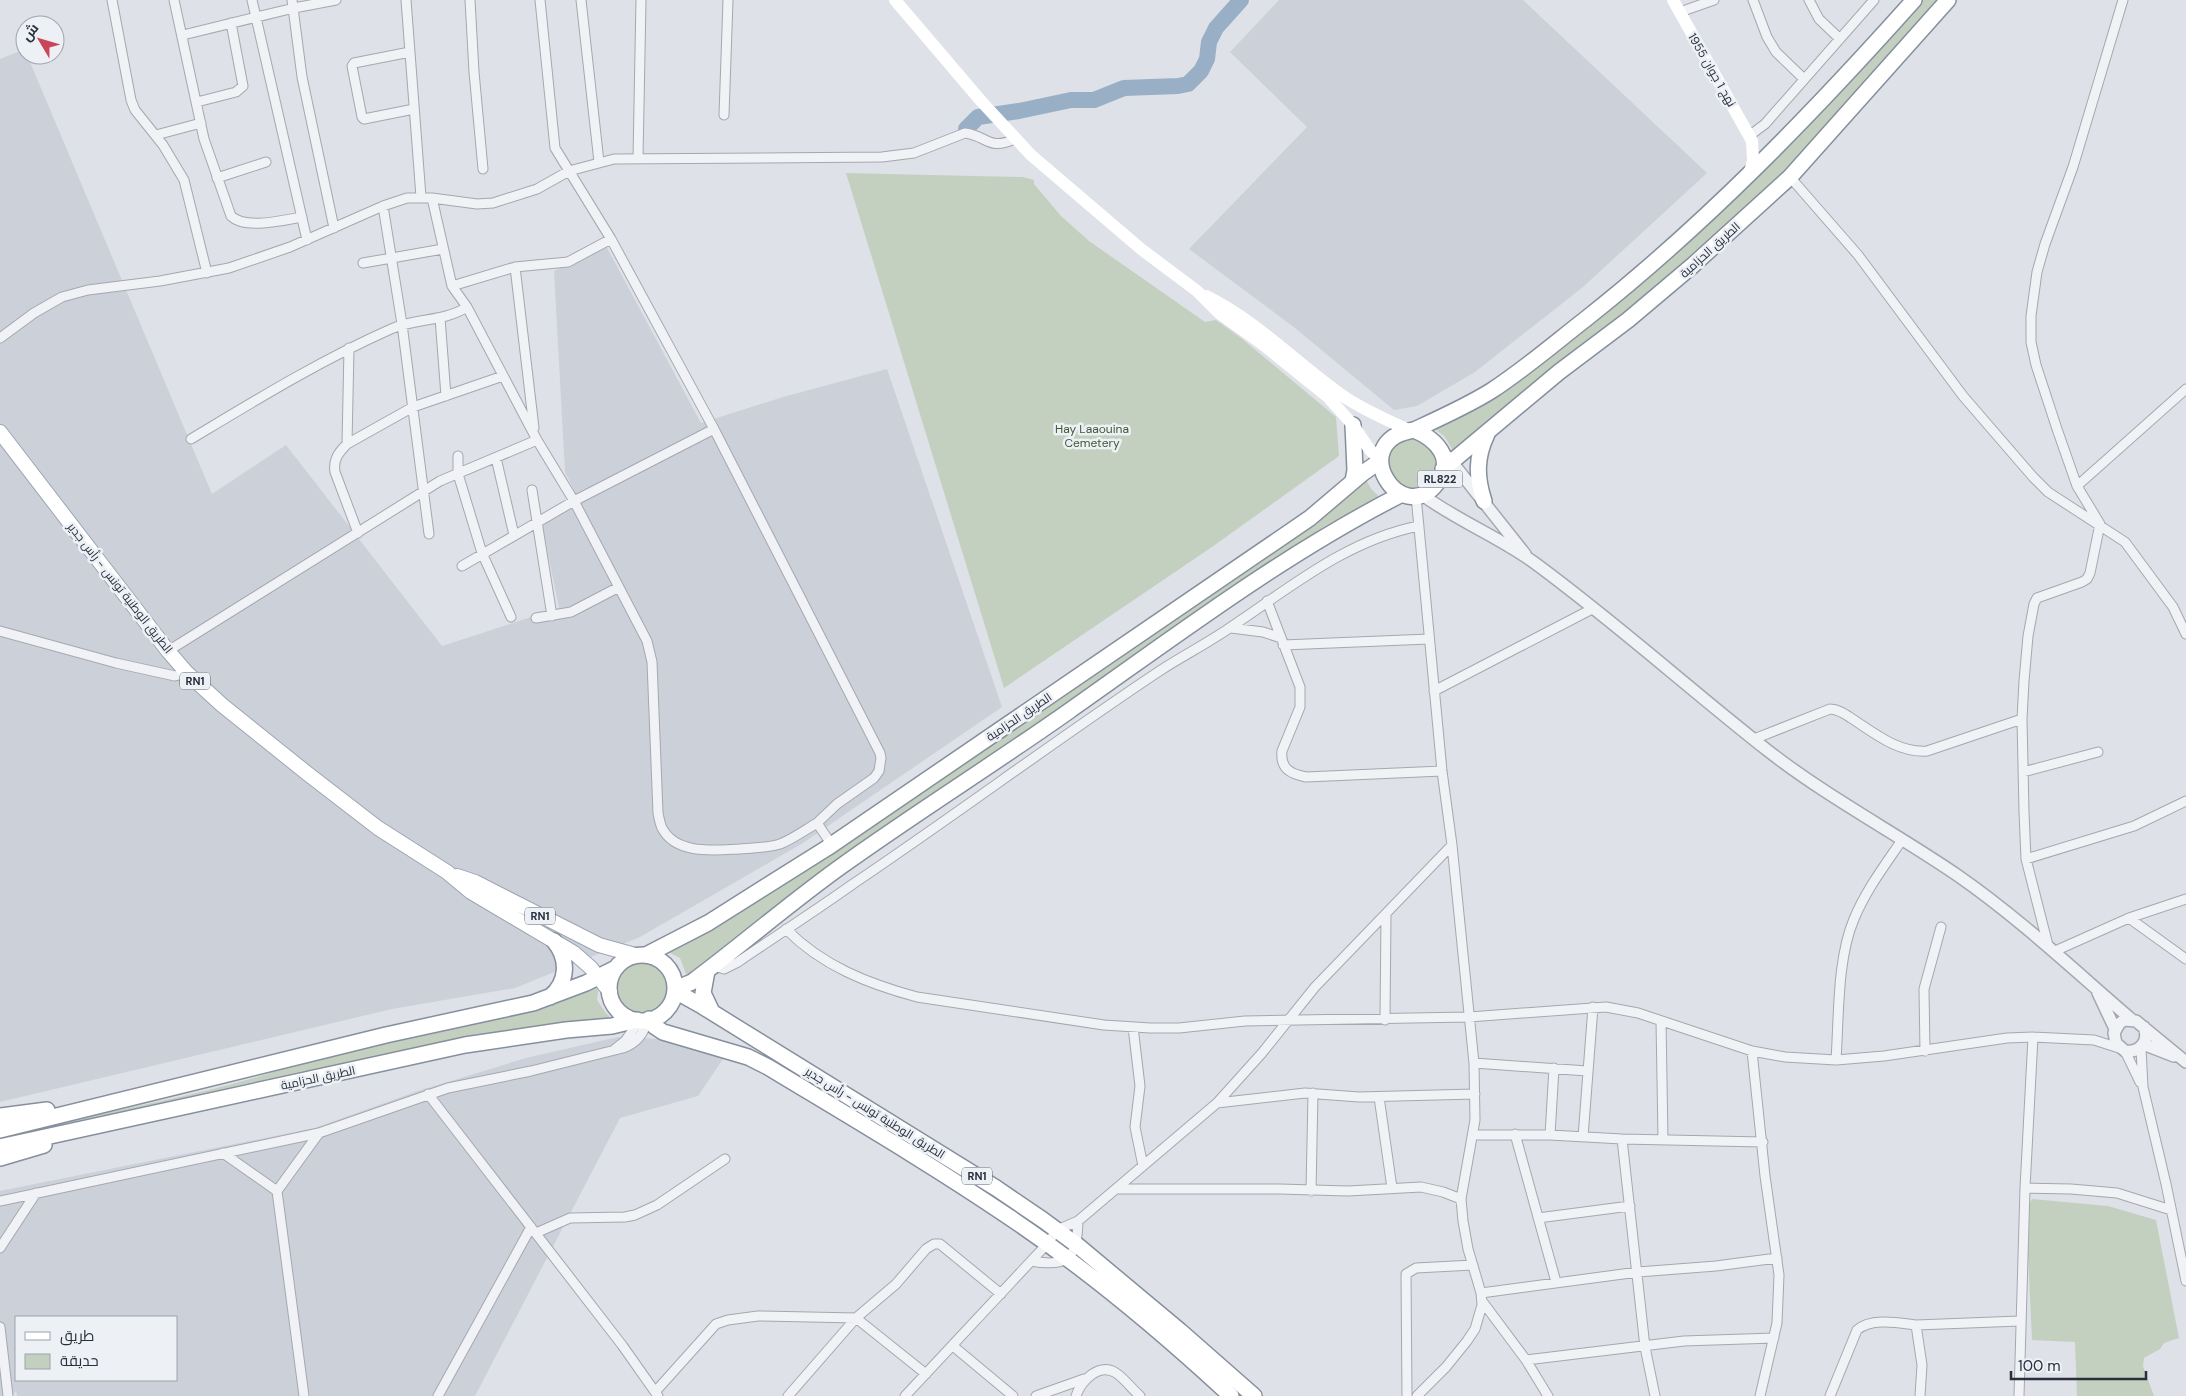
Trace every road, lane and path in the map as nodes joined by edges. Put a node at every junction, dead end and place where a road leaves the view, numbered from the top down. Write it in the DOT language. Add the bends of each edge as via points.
graph roads {
  1 [pos="112,0"];
  2 [pos="174,0"];
  3 [pos="252,0"];
  4 [pos="336,0"];
  5 [pos="406,0"];
  6 [pos="470,0"];
  7 [pos="540,0"];
  8 [pos="581,0"];
  9 [pos="641,0"];
  10 [pos="728,0"];
  11 [pos="895,0"];
  12 [pos="1673,0"];
  13 [pos="1714,0"];
  14 [pos="1753,0"];
  15 [pos="1809,0"];
  16 [pos="1874,0"];
  17 [pos="1914,0"];
  18 [pos="1948,0"];
  19 [pos="2123,0"];
  20 [pos="293,4"];
  21 [pos="1680,12"];
  22 [pos="257,17"];
  23 [pos="231,23"];
  24 [pos="183,35"];
  25 [pos="1840,38"];
  26 [pos="410,52"];
  27 [pos="1804,79"];
  28 [pos="197,102"];
  29 [pos="414,109"];
  30 [pos="724,115"];
  31 [pos="201,123"];
  32 [pos="156,135"];
  33 [pos="1013,137"];
  34 [pos="1751,138"];
  35 [pos="1779,146"];
  36 [pos="638,158"];
  37 [pos="266,162"];
  38 [pos="599,162"];
  39 [pos="483,169"];
  40 [pos="569,171"];
  41 [pos="1749,175"];
  42 [pos="1790,177"];
  43 [pos="217,178"];
  44 [pos="421,197"];
  45 [pos="432,198"];
  46 [pos="383,206"];
  47 [pos="302,217"];
  48 [pos="334,228"];
  49 [pos="307,240"];
  50 [pos="611,240"];
  51 [pos="443,249"];
  52 [pos="391,259"];
  53 [pos="363,263"];
  54 [pos="515,267"];
  55 [pos="207,273"];
  56 [pos="452,286"];
  57 [pos="1198,291"];
  58 [pos="466,307"];
  59 [pos="440,318"];
  60 [pos="402,324"];
  61 [pos="0,338"];
  62 [pos="348,348"];
  63 [pos="503,376"];
  64 [pos="2186,389"];
  65 [pos="446,396"];
  66 [pos="413,407"];
  67 [pos="1353,425"];
  68 [pos="714,429"];
  69 [pos="1413,431"];
  70 [pos="1488,431"];
  71 [pos="0,432"];
  72 [pos="536,437"];
  73 [pos="190,439"];
  74 [pos="347,444"];
  75 [pos="458,456"];
  76 [pos="496,458"];
  77 [pos="1380,460"];
  78 [pos="1448,466"];
  79 [pos="458,474"];
  80 [pos="1353,481"];
  81 [pos="2077,486"];
  82 [pos="532,490"];
  83 [pos="423,492"];
  84 [pos="1413,495"];
  85 [pos="1484,500"];
  86 [pos="574,501"];
  87 [pos="537,522"];
  88 [pos="2100,524"];
  89 [pos="1420,526"];
  90 [pos="358,533"];
  91 [pos="430,534"];
  92 [pos="514,535"];
  93 [pos="482,553"];
  94 [pos="1529,559"];
  95 [pos="462,566"];
  96 [pos="619,587"];
  97 [pos="1267,601"];
  98 [pos="1594,608"];
  99 [pos="552,616"];
  100 [pos="511,617"];
  101 [pos="536,618"];
  102 [pos="1231,628"];
  103 [pos="0,631"];
  104 [pos="2186,634"];
  105 [pos="1429,639"];
  106 [pos="1282,642"];
  107 [pos="168,651"];
  108 [pos="187,673"];
  109 [pos="1434,691"];
  110 [pos="2022,719"];
  111 [pos="1754,739"];
  112 [pos="2098,752"];
  113 [pos="1442,771"];
  114 [pos="2023,772"];
  115 [pos="2186,801"];
  116 [pos="817,823"];
  117 [pos="1902,840"];
  118 [pos="832,845"];
  119 [pos="1452,845"];
  120 [pos="2026,859"];
  121 [pos="447,872"];
  122 [pos="2186,900"];
  123 [pos="1386,915"];
  124 [pos="2129,918"];
  125 [pos="1941,927"];
  126 [pos="786,929"];
  127 [pos="554,941"];
  128 [pos="2051,948"];
  129 [pos="641,955"];
  130 [pos="2186,959"];
  131 [pos="616,968"];
  132 [pos="710,969"];
  133 [pos="598,977"];
  134 [pos="2096,989"];
  135 [pos="675,990"];
  136 [pos="610,992"];
  137 [pos="548,998"];
  138 [pos="1593,1007"];
  139 [pos="713,1013"];
  140 [pos="1469,1017"];
  141 [pos="644,1020"];
  142 [pos="1385,1020"];
  143 [pos="1661,1020"];
  144 [pos="2131,1020"];
  145 [pos="1289,1021"];
  146 [pos="1133,1027"];
  147 [pos="2144,1027"];
  148 [pos="2115,1031"];
  149 [pos="2033,1037"];
  150 [pos="2094,1040"];
  151 [pos="2142,1046"];
  152 [pos="2122,1049"];
  153 [pos="1752,1051"];
  154 [pos="1925,1051"];
  155 [pos="1836,1060"];
  156 [pos="2185,1062"];
  157 [pos="1474,1063"];
  158 [pos="1554,1068"];
  159 [pos="1587,1071"];
  160 [pos="2143,1087"];
  161 [pos="1313,1093"];
  162 [pos="428,1094"];
  163 [pos="1475,1094"];
  164 [pos="1379,1097"];
  165 [pos="111,1102"];
  166 [pos="1217,1103"];
  167 [pos="0,1116"];
  168 [pos="116,1122"];
  169 [pos="0,1130"];
  170 [pos="319,1133"];
  171 [pos="1516,1134"];
  172 [pos="1550,1135"];
  173 [pos="1473,1136"];
  174 [pos="1583,1137"];
  175 [pos="1622,1139"];
  176 [pos="1663,1139"];
  177 [pos="1763,1142"];
  178 [pos="0,1147"];
  179 [pos="224,1153"];
  180 [pos="0,1158"];
  181 [pos="725,1159"];
  182 [pos="1143,1166"];
  183 [pos="1392,1188"];
  184 [pos="2025,1188"];
  185 [pos="1117,1189"];
  186 [pos="277,1191"];
  187 [pos="1311,1191"];
  188 [pos="36,1193"];
  189 [pos="1462,1199"];
  190 [pos="0,1201"];
  191 [pos="1630,1206"];
  192 [pos="2171,1210"];
  193 [pos="1538,1218"];
  194 [pos="1078,1221"];
  195 [pos="534,1230"];
  196 [pos="1057,1230"];
  197 [pos="1047,1244"];
  198 [pos="1077,1245"];
  199 [pos="0,1248"];
  200 [pos="1778,1258"];
  201 [pos="1066,1259"];
  202 [pos="1031,1261"];
  203 [pos="1473,1265"];
  204 [pos="1638,1272"];
  205 [pos="2186,1281"];
  206 [pos="1556,1282"];
  207 [pos="1000,1294"];
  208 [pos="1481,1297"];
  209 [pos="856,1318"];
  210 [pos="2020,1321"];
  211 [pos="1916,1325"];
  212 [pos="0,1327"];
  213 [pos="1774,1338"];
  214 [pos="953,1346"];
  215 [pos="1645,1347"];
  216 [pos="1526,1360"];
  217 [pos="926,1374"];
  218 [pos="1084,1379"];
  219 [pos="657,1394"];
  220 [pos="8,1396"];
  221 [pos="304,1396"];
  222 [pos="438,1396"];
  223 [pos="788,1396"];
  224 [pos="904,1396"];
  225 [pos="1012,1396"];
  226 [pos="1036,1396"];
  227 [pos="1076,1396"];
  228 [pos="1140,1396"];
  229 [pos="1231,1396"];
  230 [pos="1254,1396"];
  231 [pos="1408,1396"];
  232 [pos="1417,1396"];
  233 [pos="1548,1396"];
  234 [pos="1656,1396"];
  235 [pos="1760,1396"];
  236 [pos="1830,1396"];
  237 [pos="1920,1396"];
  238 [pos="2019,1396"];
  1 -- 32 [label="street" via="131,100 135,110"];
  2 -- 24 [label="street"];
  3 -- 22 [label="street"];
  4 -- 20 [label="street"];
  5 -- 26 [label="street"];
  6 -- 39 [label="street"];
  7 -- 40 [label="street" via="552,139"];
  8 -- 38 [label="street"];
  9 -- 36 [label="street"];
  10 -- 30 [label="street"];
  11 -- 33 [label="main road"];
  12 -- 21 [label="main road, نهج 1 جوان 1955"];
  13 -- 21 [label="street"];
  14 -- 27 [label="street" via="1776,52"];
  15 -- 25 [label="street" via="1819,19"];
  16 -- 25 [label="street"];
  17 -- 35 [label="highway, الطريق الحزامية"];
  18 -- 42 [label="highway, الطريق الحزامية"];
  19 -- 81 [label="street" via="2073,167 2037,272 2031,316 2031,342 2036,365"];
  20 -- 22 [label="street"];
  20 -- 48 [label="street" via="302,77"];
  21 -- 34 [label="main road, نهج 1 جوان 1955"];
  22 -- 23 [label="street"];
  22 -- 47 [label="street"];
  23 -- 24 [label="street"];
  23 -- 28 [label="street" via="243,86 236,92"];
  24 -- 28 [label="street"];
  25 -- 27 [label="street"];
  26 -- 29 [label="street"];
  26 -- 29 [label="street" via="352,66 364,119"];
  27 -- 34 [label="street"];
  28 -- 31 [label="street"];
  29 -- 44 [label="street"];
  31 -- 32 [label="street"];
  31 -- 43 [label="street"];
  32 -- 55 [label="street" via="184,180"];
  33 -- 36 [label="street" via="998,144 965,133 914,153 882,157"];
  33 -- 57 [label="main road" via="1141,249"];
  34 -- 35 [label="main road" via="1766,147"];
  34 -- 41 [label="main road" via="1753,161"];
  35 -- 41 [label="highway, الطريق الحزامية"];
  36 -- 38 [label="street"];
  37 -- 43 [label="street"];
  38 -- 40 [label="street"];
  40 -- 45 [label="street" via="537,188 493,203"];
  40 -- 50 [label="street"];
  41 -- 69 [label="highway, الطريق الحزامية" via="1619,293 1533,360 1490,392"];
  42 -- 70 [label="highway, الطريق الحزامية" via="1628,320"];
  42 -- 88 [label="street" via="1858,255 1963,396 2033,477 2048,492"];
  43 -- 47 [label="street" via="234,220 250,223"];
  44 -- 45 [label="street"];
  44 -- 46 [label="street"];
  45 -- 51 [label="street"];
  46 -- 48 [label="street"];
  46 -- 52 [label="street"];
  47 -- 49 [label="street"];
  48 -- 49 [label="street"];
  49 -- 55 [label="street"];
  50 -- 54 [label="street" via="568,262"];
  50 -- 68 [label="street"];
  51 -- 52 [label="street"];
  51 -- 56 [label="street"];
  52 -- 53 [label="street"];
  52 -- 60 [label="street"];
  54 -- 56 [label="street"];
  54 -- 72 [label="street"];
  55 -- 61 [label="street" via="76,292 48,304"];
  56 -- 58 [label="street"];
  57 -- 67 [label="main road" via="1219,313 1328,396"];
  57 -- 69 [label="main road" via="1225,305 1266,334 1347,399"];
  58 -- 59 [label="street"];
  58 -- 63 [label="street"];
  59 -- 60 [label="street"];
  59 -- 65 [label="street"];
  60 -- 62 [label="street"];
  60 -- 66 [label="street"];
  62 -- 73 [label="street"];
  62 -- 74 [label="street"];
  63 -- 65 [label="street"];
  63 -- 72 [label="street"];
  64 -- 81 [label="street"];
  65 -- 66 [label="street"];
  66 -- 74 [label="street"];
  66 -- 83 [label="street"];
  67 -- 77 [label="main road"];
  67 -- 80 [label="highway"];
  68 -- 86 [label="street"];
  68 -- 116 [label="street" via="880,753 879,771 874,778 837,804"];
  69 -- 77 [label="highway, الطريق الحزامية" via="1390,441"];
  69 -- 78 [label="highway, RL822" via="1430,437"];
  70 -- 78 [label="highway, الطريق الحزامية"];
  70 -- 85 [label="highway" via="1478,458"];
  71 -- 107 [label="main road, الطريق الوطنية تونس - رأس جدير / RN1"];
  72 -- 76 [label="street"];
  72 -- 86 [label="street"];
  74 -- 90 [label="street" via="334,465"];
  75 -- 79 [label="street"];
  76 -- 79 [label="street"];
  76 -- 92 [label="street"];
  77 -- 80 [label="highway, الطريق الحزامية"];
  77 -- 84 [label="highway, RL822" via="1388,485"];
  78 -- 84 [label="highway, الطريق الحزامية / RL822" via="1436,485"];
  78 -- 85 [label="street, RL822"];
  79 -- 83 [label="street"];
  79 -- 93 [label="street"];
  80 -- 118 [label="highway, الطريق الحزامية" via="1310,518"];
  81 -- 88 [label="street"];
  82 -- 87 [label="street"];
  83 -- 90 [label="street"];
  83 -- 91 [label="street"];
  84 -- 89 [label="street"];
  84 -- 94 [label="street, RL822"];
  84 -- 132 [label="highway, الطريق الحزامية" via="1322,538 1186,628 844,864"];
  85 -- 94 [label="street, RL822"];
  86 -- 87 [label="street"];
  86 -- 96 [label="street"];
  87 -- 92 [label="street"];
  87 -- 99 [label="street"];
  88 -- 104 [label="street" via="2125,542 2173,607"];
  88 -- 110 [label="street" via="2087,579 2041,595 2034,604"];
  89 -- 97 [label="street" via="1354,547"];
  89 -- 105 [label="street"];
  90 -- 107 [label="street"];
  92 -- 93 [label="street"];
  93 -- 95 [label="street"];
  93 -- 100 [label="street"];
  94 -- 98 [label="street, RL822"];
  96 -- 99 [label="street" via="571,612"];
  96 -- 116 [label="street" via="647,641 652,662 658,813 662,828 671,839 701,850 774,845"];
  97 -- 102 [label="street"];
  97 -- 106 [label="street"];
  98 -- 109 [label="street"];
  98 -- 111 [label="street, RL822"];
  99 -- 101 [label="street"];
  102 -- 106 [label="street" via="1263,632"];
  102 -- 126 [label="street" via="1163,669"];
  103 -- 108 [label="street" via="116,663 175,676"];
  105 -- 106 [label="street"];
  105 -- 109 [label="street"];
  106 -- 113 [label="street" via="1300,687 1300,707 1282,751 1286,770 1306,777"];
  107 -- 108 [label="main road, الطريق الوطنية تونس - رأس جدير / RN1"];
  108 -- 121 [label="main road, الطريق الوطنية تونس - رأس جدير / RN1" via="222,705 378,828"];
  109 -- 113 [label="street"];
  110 -- 111 [label="street" via="1918,752 1890,742 1843,713 1830,709"];
  110 -- 114 [label="street"];
  111 -- 117 [label="street, RL822" via="1829,794"];
  112 -- 114 [label="street"];
  113 -- 119 [label="street"];
  114 -- 120 [label="street"];
  115 -- 120 [label="street" via="2134,826"];
  116 -- 118 [label="street"];
  117 -- 128 [label="street, RL822" via="1957,875"];
  117 -- 155 [label="street" via="1875,879 1852,926 1843,972"];
  118 -- 129 [label="highway, الطريق الحزامية" via="708,923"];
  119 -- 123 [label="street"];
  119 -- 140 [label="street"];
  120 -- 128 [label="street"];
  121 -- 127 [label="main road, الطريق الوطنية تونس - رأس جدير / RN1" via="471,892"];
  121 -- 129 [label="main road, الطريق الوطنية تونس - رأس جدير / RN1" via="475,882 599,945"];
  122 -- 124 [label="street"];
  123 -- 142 [label="street"];
  123 -- 145 [label="street" via="1315,987"];
  124 -- 128 [label="street"];
  124 -- 130 [label="street"];
  125 -- 154 [label="street" via="1924,989"];
  126 -- 132 [label="street" via="730,966"];
  126 -- 146 [label="street" via="825,961 893,991 1026,1014"];
  127 -- 133 [label="main road, الطريق الوطنية تونس - رأس جدير / RN1" via="574,953"];
  127 -- 137 [label="highway" via="563,955 565,971 560,986"];
  128 -- 134 [label="street, RL822"];
  129 -- 131 [label="highway" via="628,958"];
  129 -- 135 [label="highway, RN1" via="664,963 674,979"];
  131 -- 133 [label="highway, الطريق الحزامية"];
  131 -- 136 [label="highway"];
  132 -- 135 [label="highway, الطريق الحزامية"];
  132 -- 139 [label="highway" via="704,978 703,993"];
  133 -- 136 [label="main road, الطريق الوطنية تونس - رأس جدير / RN1"];
  133 -- 137 [label="highway, الطريق الحزامية"];
  134 -- 144 [label="street, RL822"];
  134 -- 148 [label="street, RL822"];
  135 -- 139 [label="highway, الطريق الوطنية تونس - رأس جدير / RN1"];
  135 -- 141 [label="highway" via="669,1006 657,1017"];
  136 -- 141 [label="highway, RN1" via="619,1011 628,1017"];
  137 -- 165 [label="highway, الطريق الحزامية"];
  138 -- 140 [label="street"];
  138 -- 143 [label="street" via="1619,1009"];
  138 -- 159 [label="street"];
  139 -- 196 [label="highway, الطريق الوطنية تونس - رأس جدير / RN1" via="996,1188"];
  140 -- 142 [label="street"];
  140 -- 157 [label="street"];
  141 -- 162 [label="street" via="615,1049"];
  141 -- 168 [label="highway, الطريق الحزامية" via="466,1045"];
  141 -- 197 [label="highway, الطريق الوطنية تونس - رأس جدير / RN1" via="663,1032 748,1057 768,1067 891,1140"];
  142 -- 145 [label="street"];
  143 -- 153 [label="street"];
  143 -- 176 [label="street"];
  144 -- 147 [label="street, RL822"];
  144 -- 148 [label="street" via="2119,1024"];
  145 -- 146 [label="street" via="1245,1021 1179,1028"];
  145 -- 166 [label="street"];
  146 -- 182 [label="street" via="1140,1086 1135,1127"];
  147 -- 151 [label="street" via="2146,1036"];
  147 -- 156 [label="street, RL822"];
  148 -- 150 [label="street"];
  148 -- 152 [label="street, RL822" via="2114,1038"];
  149 -- 150 [label="street"];
  149 -- 154 [label="street"];
  149 -- 184 [label="street"];
  150 -- 152 [label="street"];
  151 -- 152 [label="street" via="2130,1052"];
  151 -- 156 [label="street, RL822"];
  151 -- 160 [label="street"];
  152 -- 160 [label="street"];
  153 -- 155 [label="street"];
  153 -- 177 [label="street"];
  154 -- 155 [label="street"];
  157 -- 158 [label="street"];
  157 -- 163 [label="street"];
  158 -- 159 [label="street"];
  158 -- 172 [label="street"];
  159 -- 174 [label="street"];
  160 -- 192 [label="street"];
  161 -- 164 [label="street"];
  161 -- 166 [label="street"];
  161 -- 187 [label="street"];
  162 -- 170 [label="street"];
  162 -- 195 [label="street"];
  163 -- 164 [label="street"];
  163 -- 173 [label="street"];
  164 -- 183 [label="street"];
  165 -- 167 [label="highway"];
  165 -- 169 [label="highway, الطريق الحزامية"];
  166 -- 182 [label="street"];
  168 -- 178 [label="highway, الطريق الحزامية"];
  168 -- 180 [label="highway"];
  170 -- 179 [label="street"];
  170 -- 186 [label="street"];
  171 -- 172 [label="street"];
  171 -- 173 [label="street"];
  171 -- 193 [label="street"];
  172 -- 174 [label="street"];
  173 -- 189 [label="street"];
  174 -- 175 [label="street"];
  175 -- 176 [label="street"];
  175 -- 191 [label="street"];
  176 -- 177 [label="street"];
  177 -- 200 [label="street"];
  179 -- 186 [label="street"];
  179 -- 188 [label="street"];
  181 -- 195 [label="street" via="657,1205 635,1215 625,1218 570,1218"];
  182 -- 185 [label="street"];
  183 -- 187 [label="street"];
  183 -- 189 [label="street" via="1421,1187"];
  184 -- 192 [label="street" via="2117,1193"];
  184 -- 210 [label="street"];
  185 -- 187 [label="street" via="1280,1188"];
  185 -- 194 [label="street"];
  186 -- 221 [label="street"];
  188 -- 190 [label="street"];
  188 -- 199 [label="street"];
  189 -- 203 [label="street" via="1463,1221"];
  191 -- 193 [label="street"];
  191 -- 204 [label="street"];
  192 -- 205 [label="street"];
  193 -- 206 [label="street"];
  194 -- 196 [label="street"];
  194 -- 198 [label="street"];
  195 -- 219 [label="street"];
  195 -- 222 [label="street"];
  196 -- 197 [label="street"];
  196 -- 198 [label="highway, الطريق الوطنية تونس - رأس جدير / RN1"];
  197 -- 201 [label="highway, الطريق الوطنية تونس - رأس جدير / RN1"];
  197 -- 202 [label="street"];
  198 -- 201 [label="street"];
  198 -- 230 [label="highway, الطريق الوطنية تونس - رأس جدير / RN1"];
  200 -- 204 [label="street"];
  200 -- 213 [label="street"];
  201 -- 202 [label="street" via="1059,1263"];
  201 -- 229 [label="highway, الطريق الوطنية تونس - رأس جدير / RN1"];
  202 -- 207 [label="street"];
  203 -- 208 [label="street"];
  203 -- 231 [label="street" via="1416,1268 1406,1274"];
  204 -- 206 [label="street"];
  204 -- 215 [label="street"];
  206 -- 208 [label="street"];
  207 -- 209 [label="street" via="937,1243 926,1249 896,1284"];
  207 -- 214 [label="street"];
  208 -- 216 [label="street"];
  208 -- 232 [label="street" via="1475,1329 1468,1341"];
  209 -- 217 [label="street"];
  209 -- 219 [label="street" via="758,1316 716,1324"];
  209 -- 223 [label="street"];
  210 -- 211 [label="street"];
  210 -- 238 [label="street"];
  211 -- 236 [label="street" via="1885,1323 1860,1327 1855,1332"];
  211 -- 237 [label="street" via="1922,1365"];
  212 -- 220 [label="street"];
  213 -- 215 [label="street" via="1684,1341"];
  213 -- 235 [label="street"];
  214 -- 217 [label="street"];
  214 -- 225 [label="street"];
  215 -- 216 [label="street"];
  215 -- 234 [label="street"];
  216 -- 233 [label="street"];
  217 -- 224 [label="street"];
  218 -- 226 [label="street"];
  218 -- 227 [label="street"];
  218 -- 228 [label="street" via="1102,1370 1113,1372"];
}
